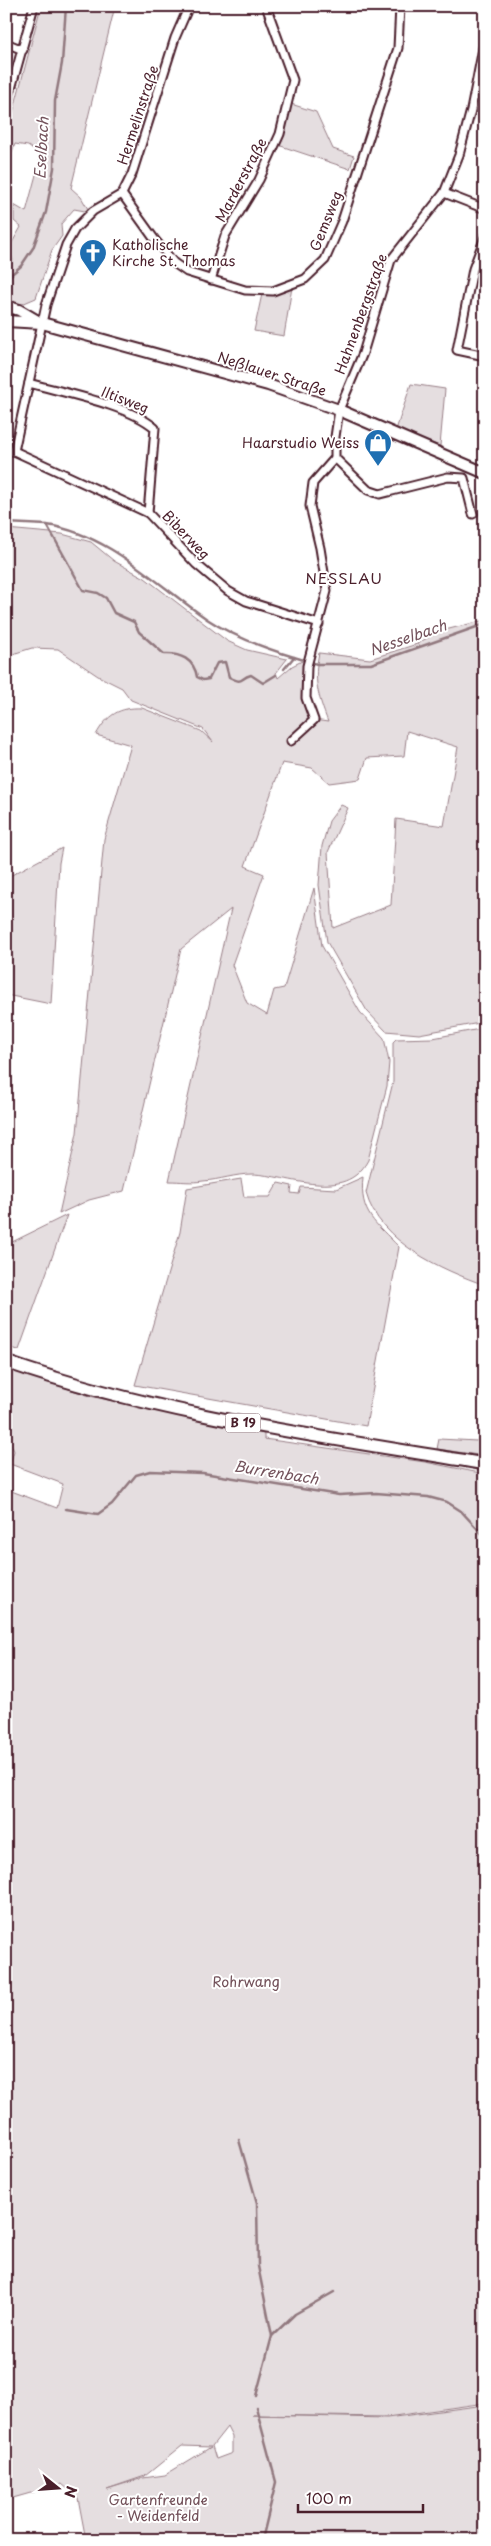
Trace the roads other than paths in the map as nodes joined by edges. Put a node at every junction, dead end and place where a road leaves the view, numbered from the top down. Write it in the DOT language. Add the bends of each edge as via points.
graph roads {
  1 [pos="34,6"];
  2 [pos="189,6"];
  3 [pos="266,6"];
  4 [pos="400,6"];
  5 [pos="485,38"];
  6 [pos="6,43"];
  7 [pos="23,50"];
  8 [pos="6,108"];
  9 [pos="444,193"];
  10 [pos="122,194"];
  11 [pos="485,209"];
  12 [pos="485,237"];
  13 [pos="212,280"];
  14 [pos="6,306"];
  15 [pos="6,321"];
  16 [pos="42,323"];
  17 [pos="485,356"];
  18 [pos="30,383"];
  19 [pos="339,410"];
  20 [pos="10,451"];
  21 [pos="335,458"];
  22 [pos="485,473"];
  23 [pos="148,514"];
  24 [pos="473,514"];
  25 [pos="319,624"];
  26 [pos="292,740"];
  27 [pos="6,1362"];
  28 [pos="485,1464"];
  1 -- 7 [label="street"];
  2 -- 10 [label="street, Hermelinstraße" via="175,38 141,153"];
  3 -- 13 [label="street, Marderstraße" via="293,80 280,134 259,180 224,236"];
  4 -- 13 [label="street, Gemsweg" via="398,48 342,221 325,260 305,279 273,291 246,290"];
  5 -- 9 [label="street, Hahnenbergstraße" via="471,110 459,155"];
  6 -- 7 [label="street"];
  7 -- 8 [label="street"];
  9 -- 11 [label="street"];
  9 -- 19 [label="street, Hahnenbergstraße" via="392,260 363,353"];
  10 -- 13 [label="street, Gemsweg" via="174,263 187,272"];
  10 -- 16 [label="street" via="92,211 75,228 54,276"];
  12 -- 17 [label="street" via="473,269 457,350"];
  14 -- 16 [label="main road, Neßlauer Straße"];
  15 -- 16 [label="main road, Neßlauer Straße"];
  16 -- 18 [label="street"];
  16 -- 19 [label="main road, Neßlauer Straße" via="216,370"];
  18 -- 20 [label="street"];
  18 -- 23 [label="street, Iltisweg" via="103,403 155,428"];
  19 -- 21 [label="street, Hahnenbergstraße"];
  19 -- 22 [label="main road, Neßlauer Straße"];
  20 -- 23 [label="street, Biberweg"];
  21 -- 24 [label="street" via="368,490 380,494 448,477 464,478"];
  21 -- 25 [label="street" via="313,483 310,506 327,591"];
  23 -- 25 [label="street, Biberweg" via="196,564 228,591 246,602"];
  25 -- 26 [label="street" via="308,663 306,698 314,720"];
  27 -- 28 [label="main road, B 19" via="165,1408"];
}
